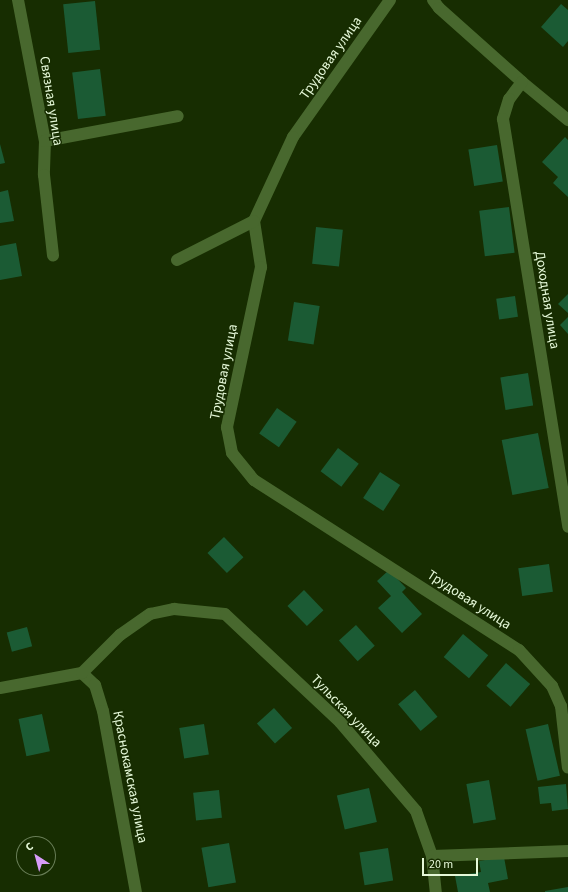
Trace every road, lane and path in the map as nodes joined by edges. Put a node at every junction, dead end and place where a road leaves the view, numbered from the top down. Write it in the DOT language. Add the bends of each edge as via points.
graph roads {
  1 [pos="18,0"];
  2 [pos="390,0"];
  3 [pos="433,0"];
  4 [pos="522,82"];
  5 [pos="178,116"];
  6 [pos="568,120"];
  7 [pos="45,141"];
  8 [pos="254,222"];
  9 [pos="53,255"];
  10 [pos="177,260"];
  11 [pos="568,527"];
  12 [pos="82,673"];
  13 [pos="0,688"];
  14 [pos="568,768"];
  15 [pos="568,851"];
  16 [pos="432,856"];
  17 [pos="136,892"];
  18 [pos="436,892"];
  1 -- 7 [label="street, Связная улица"];
  2 -- 8 [label="street, Трудовая улица" via="293,137"];
  3 -- 4 [label="street"];
  4 -- 6 [label="street"];
  4 -- 11 [label="street, Доходная улица" via="509,99 503,119"];
  5 -- 7 [label="street"];
  7 -- 9 [label="street, Связная улица" via="44,175"];
  8 -- 10 [label="street"];
  8 -- 14 [label="street, Трудовая улица" via="261,267 227,427 232,453 254,480 519,650 552,686 561,706"];
  12 -- 13 [label="street"];
  12 -- 16 [label="street, Тульская улица" via="120,635 150,614 174,609 224,614 340,722 416,811"];
  12 -- 17 [label="street, Краснокамская улица" via="95,685 103,711"];
  15 -- 16 [label="street"];
  16 -- 18 [label="street, Тульская улица"];
}
